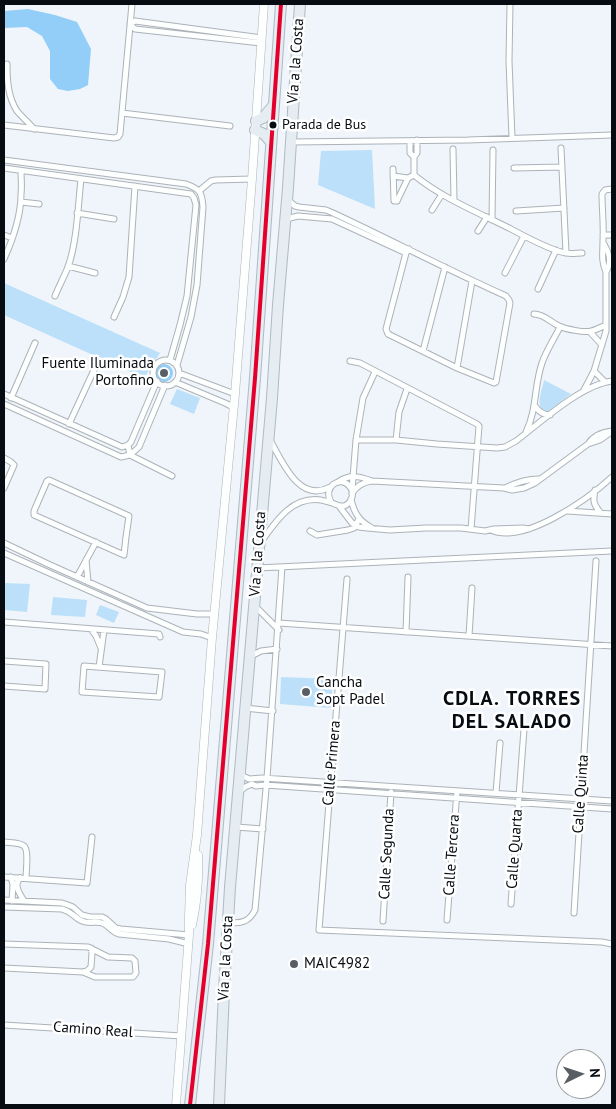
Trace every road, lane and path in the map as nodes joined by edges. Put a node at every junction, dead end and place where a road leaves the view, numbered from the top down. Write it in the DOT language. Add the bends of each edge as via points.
graph roads {
  1 [pos="132,4"];
  2 [pos="264,4"];
  3 [pos="281,4"];
  4 [pos="300,4"];
  5 [pos="510,4"];
  6 [pos="130,24"];
  7 [pos="262,41"];
  8 [pos="7,64"];
  9 [pos="274,106"];
  10 [pos="122,113"];
  11 [pos="4,125"];
  12 [pos="256,125"];
  13 [pos="230,126"];
  14 [pos="34,129"];
  15 [pos="612,135"];
  16 [pos="512,138"];
  17 [pos="410,140"];
  18 [pos="417,140"];
  19 [pos="271,142"];
  20 [pos="290,142"];
  21 [pos="562,148"];
  22 [pos="453,149"];
  23 [pos="493,150"];
  24 [pos="414,157"];
  25 [pos="4,160"];
  26 [pos="52,166"];
  27 [pos="562,167"];
  28 [pos="4,168"];
  29 [pos="514,168"];
  30 [pos="393,169"];
  31 [pos="21,170"];
  32 [pos="51,175"];
  33 [pos="393,176"];
  34 [pos="411,177"];
  35 [pos="252,178"];
  36 [pos="81,179"];
  37 [pos="135,186"];
  38 [pos="612,189"];
  39 [pos="199,191"];
  40 [pos="442,194"];
  41 [pos="287,199"];
  42 [pos="454,200"];
  43 [pos="21,202"];
  44 [pos="39,204"];
  45 [pos="564,208"];
  46 [pos="322,210"];
  47 [pos="432,210"];
  48 [pos="516,211"];
  49 [pos="77,213"];
  50 [pos="487,217"];
  51 [pos="321,218"];
  52 [pos="114,219"];
  53 [pos="492,220"];
  54 [pos="285,221"];
  55 [pos="478,231"];
  56 [pos="4,235"];
  57 [pos="603,235"];
  58 [pos="612,235"];
  59 [pos="524,236"];
  60 [pos="12,238"];
  61 [pos="556,250"];
  62 [pos="407,251"];
  63 [pos="566,253"];
  64 [pos="582,253"];
  65 [pos="4,259"];
  66 [pos="190,261"];
  67 [pos="199,262"];
  68 [pos="68,266"];
  69 [pos="446,267"];
  70 [pos="95,273"];
  71 [pos="506,273"];
  72 [pos="472,280"];
  73 [pos="609,284"];
  74 [pos="538,289"];
  75 [pos="55,296"];
  76 [pos="534,314"];
  77 [pos="114,318"];
  78 [pos="560,327"];
  79 [pos="606,328"];
  80 [pos="612,331"];
  81 [pos="590,332"];
  82 [pos="35,343"];
  83 [pos="602,345"];
  84 [pos="423,351"];
  85 [pos="170,360"];
  86 [pos="350,361"];
  87 [pos="176,365"];
  88 [pos="457,368"];
  89 [pos="94,370"];
  90 [pos="594,371"];
  91 [pos="376,372"];
  92 [pos="179,373"];
  93 [pos="157,381"];
  94 [pos="199,381"];
  95 [pos="612,381"];
  96 [pos="175,382"];
  97 [pos="605,382"];
  98 [pos="165,385"];
  99 [pos="217,388"];
  100 [pos="408,389"];
  101 [pos="195,390"];
  102 [pos="584,390"];
  103 [pos="4,394"];
  104 [pos="235,394"];
  105 [pos="11,398"];
  106 [pos="214,398"];
  107 [pos="4,404"];
  108 [pos="535,405"];
  109 [pos="233,407"];
  110 [pos="550,415"];
  111 [pos="70,424"];
  112 [pos="612,431"];
  113 [pos="526,434"];
  114 [pos="268,438"];
  115 [pos="356,440"];
  116 [pos="396,440"];
  117 [pos="128,445"];
  118 [pos="478,446"];
  119 [pos="130,455"];
  120 [pos="4,458"];
  121 [pos="172,476"];
  122 [pos="354,476"];
  123 [pos="612,477"];
  124 [pos="372,481"];
  125 [pos="338,482"];
  126 [pos="330,487"];
  127 [pos="4,488"];
  128 [pos="475,488"];
  129 [pos="595,490"];
  130 [pos="304,494"];
  131 [pos="352,495"];
  132 [pos="331,502"];
  133 [pos="339,506"];
  134 [pos="566,511"];
  135 [pos="600,512"];
  136 [pos="612,514"];
  137 [pos="347,517"];
  138 [pos="359,519"];
  139 [pos="356,525"];
  140 [pos="471,528"];
  141 [pos="375,529"];
  142 [pos="310,531"];
  143 [pos="341,532"];
  144 [pos="96,542"];
  145 [pos="4,543"];
  146 [pos="258,547"];
  147 [pos="612,551"];
  148 [pos="4,553"];
  149 [pos="86,559"];
  150 [pos="596,561"];
  151 [pos="282,567"];
  152 [pos="257,568"];
  153 [pos="68,573"];
  154 [pos="77,577"];
  155 [pos="408,577"];
  156 [pos="347,579"];
  157 [pos="65,580"];
  158 [pos="88,582"];
  159 [pos="472,588"];
  160 [pos="254,605"];
  161 [pos="214,614"];
  162 [pos="4,622"];
  163 [pos="279,623"];
  164 [pos="344,628"];
  165 [pos="91,629"];
  166 [pos="104,630"];
  167 [pos="279,630"];
  168 [pos="406,632"];
  169 [pos="469,636"];
  170 [pos="160,638"];
  171 [pos="212,638"];
  172 [pos="251,642"];
  173 [pos="592,644"];
  174 [pos="612,646"];
  175 [pos="101,649"];
  176 [pos="277,649"];
  177 [pos="266,650"];
  178 [pos="251,656"];
  179 [pos="4,661"];
  180 [pos="99,667"];
  181 [pos="4,686"];
  182 [pos="245,708"];
  183 [pos="272,711"];
  184 [pos="524,728"];
  185 [pos="500,743"];
  186 [pos="239,774"];
  187 [pos="268,778"];
  188 [pos="330,782"];
  189 [pos="266,785"];
  190 [pos="391,786"];
  191 [pos="330,790"];
  192 [pos="457,790"];
  193 [pos="496,793"];
  194 [pos="238,794"];
  195 [pos="390,794"];
  196 [pos="518,795"];
  197 [pos="456,799"];
  198 [pos="580,799"];
  199 [pos="612,801"];
  200 [pos="518,803"];
  201 [pos="580,807"];
  202 [pos="612,809"];
  203 [pos="235,827"];
  204 [pos="262,829"];
  205 [pos="92,837"];
  206 [pos="4,842"];
  207 [pos="4,877"];
  208 [pos="11,877"];
  209 [pos="20,878"];
  210 [pos="26,878"];
  211 [pos="4,900"];
  212 [pos="12,901"];
  213 [pos="24,901"];
  214 [pos="44,902"];
  215 [pos="511,904"];
  216 [pos="4,907"];
  217 [pos="44,908"];
  218 [pos="574,913"];
  219 [pos="447,920"];
  220 [pos="383,921"];
  221 [pos="228,922"];
  222 [pos="190,934"];
  223 [pos="4,944"];
  224 [pos="189,944"];
  225 [pos="612,944"];
  226 [pos="91,948"];
  227 [pos="4,968"];
  228 [pos="83,972"];
  229 [pos="224,991"];
  230 [pos="4,1025"];
  231 [pos="182,1036"];
  232 [pos="176,1105"];
  233 [pos="192,1105"];
  234 [pos="213,1105"];
  235 [pos="219,1105"];
  1 -- 6 [label="street"];
  2 -- 7 [label="street"];
  3 -- 9 [label="highway, Vía a la Costa"];
  4 -- 20 [label="highway, Vía a la Costa"];
  5 -- 16 [label="street"];
  6 -- 7 [label="street" via="135,21"];
  6 -- 10 [label="street"];
  7 -- 12 [label="street"];
  8 -- 14 [label="street" via="10,96"];
  9 -- 12 [label="highway"];
  9 -- 19 [label="highway, Vía a la Costa"];
  10 -- 13 [label="street"];
  10 -- 14 [label="street" via="120,134 114,138"];
  11 -- 14 [label="street"];
  12 -- 19 [label="highway"];
  12 -- 35 [label="street"];
  15 -- 16 [label="street"];
  16 -- 18 [label="street"];
  17 -- 18 [label="street"];
  17 -- 20 [label="street"];
  17 -- 24 [label="street" via="410,153"];
  18 -- 24 [label="street"];
  19 -- 233 [label="highway, Vía a la Costa" via="255,378"];
  20 -- 41 [label="highway, Vía a la Costa"];
  21 -- 27 [label="street"];
  22 -- 42 [label="street"];
  23 -- 53 [label="street"];
  24 -- 34 [label="street"];
  25 -- 26 [label="street"];
  26 -- 32 [label="street"];
  26 -- 39 [label="street" via="186,184"];
  27 -- 29 [label="street"];
  27 -- 45 [label="street"];
  28 -- 31 [label="street"];
  30 -- 33 [label="street"];
  31 -- 32 [label="street"];
  31 -- 43 [label="street"];
  32 -- 36 [label="street"];
  33 -- 34 [label="street"];
  33 -- 34 [label="street" via="396,202"];
  34 -- 40 [label="street"];
  35 -- 39 [label="street" via="211,181"];
  35 -- 104 [label="street"];
  36 -- 37 [label="street"];
  36 -- 49 [label="street"];
  37 -- 66 [label="street" via="190,194 194,198"];
  37 -- 77 [label="street" via="129,276"];
  38 -- 57 [label="street" via="602,194"];
  39 -- 67 [label="street" via="203,206"];
  40 -- 42 [label="street"];
  40 -- 47 [label="street"];
  41 -- 46 [label="street" via="299,208"];
  41 -- 54 [label="highway, Vía a la Costa"];
  42 -- 50 [label="street"];
  43 -- 44 [label="street"];
  43 -- 60 [label="street"];
  45 -- 48 [label="street"];
  45 -- 63 [label="street"];
  46 -- 51 [label="street"];
  46 -- 62 [label="street"];
  49 -- 52 [label="street"];
  49 -- 68 [label="street"];
  50 -- 53 [label="street"];
  50 -- 55 [label="street"];
  51 -- 54 [label="street" via="298,216"];
  51 -- 62 [label="street" via="332,219"];
  53 -- 59 [label="street"];
  54 -- 114 [label="highway, Vía a la Costa"];
  56 -- 60 [label="street"];
  57 -- 58 [label="street"];
  57 -- 73 [label="street" via="602,252"];
  59 -- 61 [label="street"];
  59 -- 71 [label="street"];
  60 -- 65 [label="street"];
  61 -- 63 [label="street"];
  61 -- 74 [label="street"];
  62 -- 69 [label="street"];
  62 -- 84 [label="street" via="386,332"];
  63 -- 64 [label="street"];
  66 -- 67 [label="street"];
  66 -- 85 [label="street" via="187,296"];
  67 -- 87 [label="street" via="191,316"];
  68 -- 70 [label="street"];
  68 -- 75 [label="street"];
  69 -- 72 [label="street"];
  69 -- 84 [label="street"];
  72 -- 88 [label="street"];
  72 -- 88 [label="street" via="506,296 510,303 496,382"];
  73 -- 79 [label="street"];
  76 -- 78 [label="street" via="544,316"];
  78 -- 81 [label="street"];
  78 -- 108 [label="street" via="543,362"];
  79 -- 80 [label="street"];
  79 -- 81 [label="street"];
  79 -- 83 [label="street"];
  81 -- 83 [label="street"];
  82 -- 105 [label="street"];
  83 -- 90 [label="street"];
  84 -- 88 [label="street"];
  85 -- 87 [label="street"];
  85 -- 93 [label="street" via="155,366"];
  86 -- 91 [label="street"];
  87 -- 92 [label="street"];
  89 -- 111 [label="street"];
  90 -- 97 [label="street"];
  90 -- 102 [label="street"];
  91 -- 100 [label="street"];
  91 -- 115 [label="street" via="363,398"];
  92 -- 94 [label="street"];
  92 -- 96 [label="street"];
  93 -- 98 [label="street"];
  93 -- 117 [label="street"];
  94 -- 99 [label="street"];
  94 -- 101 [label="street"];
  95 -- 97 [label="street"];
  96 -- 98 [label="street"];
  96 -- 101 [label="street"];
  97 -- 102 [label="street"];
  98 -- 119 [label="street" via="139,448"];
  99 -- 104 [label="street"];
  99 -- 106 [label="street"];
  100 -- 116 [label="street" via="399,412"];
  100 -- 118 [label="street" via="477,424"];
  101 -- 106 [label="street"];
  102 -- 110 [label="street"];
  103 -- 105 [label="street"];
  104 -- 109 [label="street"];
  105 -- 111 [label="street"];
  106 -- 109 [label="street"];
  107 -- 119 [label="street" via="121,457"];
  108 -- 110 [label="street" via="541,413"];
  108 -- 113 [label="street"];
  109 -- 161 [label="street"];
  110 -- 113 [label="street"];
  111 -- 117 [label="street" via="122,447"];
  112 -- 128 [label="street" via="597,436 539,479 504,488"];
  113 -- 118 [label="street" via="505,446"];
  114 -- 130 [label="street"];
  114 -- 146 [label="highway, Vía a la Costa"];
  115 -- 116 [label="street"];
  115 -- 122 [label="street"];
  116 -- 118 [label="street"];
  117 -- 119 [label="street"];
  118 -- 128 [label="street"];
  119 -- 121 [label="street"];
  120 -- 127 [label="street" via="14,465"];
  122 -- 124 [label="street"];
  122 -- 125 [label="street"];
  122 -- 131 [label="street"];
  123 -- 129 [label="street"];
  124 -- 128 [label="street"];
  124 -- 131 [label="street" via="359,485"];
  125 -- 126 [label="street"];
  125 -- 131 [label="street" via="351,488"];
  126 -- 130 [label="street"];
  126 -- 132 [label="street" via="328,495"];
  128 -- 140 [label="street"];
  129 -- 134 [label="street"];
  129 -- 135 [label="street" via="593,503"];
  130 -- 132 [label="street"];
  130 -- 146 [label="street" via="282,515"];
  131 -- 133 [label="street" via="348,503"];
  131 -- 138 [label="street" via="354,512"];
  132 -- 133 [label="street"];
  133 -- 137 [label="street"];
  134 -- 135 [label="street"];
  134 -- 140 [label="street" via="524,531 502,534"];
  135 -- 136 [label="street"];
  137 -- 139 [label="street"];
  137 -- 143 [label="street" via="347,525"];
  138 -- 139 [label="street"];
  138 -- 141 [label="street"];
  139 -- 141 [label="street"];
  139 -- 143 [label="street"];
  140 -- 141 [label="street"];
  142 -- 143 [label="street" via="317,535"];
  144 -- 144 [label="street" via="124,555 129,516 49,480 34,514"];
  144 -- 149 [label="street"];
  145 -- 153 [label="street"];
  146 -- 152 [label="highway, Vía a la Costa"];
  147 -- 151 [label="street"];
  148 -- 157 [label="street"];
  149 -- 154 [label="street"];
  149 -- 158 [label="street"];
  150 -- 173 [label="street, Calle Quinta"];
  151 -- 152 [label="street"];
  151 -- 163 [label="street"];
  152 -- 160 [label="highway, Vía a la Costa"];
  153 -- 154 [label="street"];
  153 -- 157 [label="street"];
  154 -- 158 [label="street"];
  155 -- 168 [label="street"];
  156 -- 164 [label="street, Calle Primera"];
  157 -- 171 [label="street" via="183,632"];
  158 -- 161 [label="street" via="147,608"];
  159 -- 169 [label="street"];
  160 -- 167 [label="street"];
  160 -- 172 [label="highway, Vía a la Costa"];
  161 -- 171 [label="street"];
  162 -- 165 [label="street"];
  163 -- 164 [label="street"];
  163 -- 167 [label="street"];
  164 -- 168 [label="street"];
  164 -- 188 [label="street, Calle Primera"];
  165 -- 166 [label="street"];
  165 -- 175 [label="street"];
  166 -- 170 [label="street" via="159,634"];
  166 -- 175 [label="street"];
  167 -- 176 [label="street"];
  168 -- 169 [label="street"];
  169 -- 173 [label="street"];
  171 -- 222 [label="street" via="197,835 198,884"];
  172 -- 177 [label="street"];
  172 -- 178 [label="highway, Vía a la Costa"];
  173 -- 174 [label="street"];
  173 -- 198 [label="street, Calle Quinta"];
  175 -- 180 [label="street"];
  176 -- 177 [label="street"];
  176 -- 183 [label="street"];
  177 -- 178 [label="street"];
  178 -- 182 [label="highway, Vía a la Costa"];
  179 -- 181 [label="street" via="46,664 45,689"];
  180 -- 180 [label="street" via="162,672 159,697 82,692 84,666"];
  182 -- 183 [label="street"];
  182 -- 186 [label="highway, Vía a la Costa"];
  183 -- 187 [label="street"];
  184 -- 196 [label="street, Calle Quarta"];
  185 -- 193 [label="street"];
  186 -- 187 [label="street" via="249,779"];
  186 -- 194 [label="highway, Vía a la Costa"];
  187 -- 188 [label="street"];
  187 -- 189 [label="street"];
  188 -- 190 [label="street"];
  188 -- 191 [label="street, Calle Primera"];
  189 -- 191 [label="street"];
  189 -- 194 [label="street" via="252,784"];
  189 -- 204 [label="street"];
  190 -- 192 [label="street"];
  190 -- 195 [label="street, Calle Segunda"];
  191 -- 195 [label="street"];
  191 -- 225 [label="street, Calle Primera" via="319,930"];
  192 -- 193 [label="street"];
  192 -- 197 [label="street, Calle Tercera"];
  193 -- 196 [label="street"];
  194 -- 203 [label="highway, Vía a la Costa"];
  195 -- 197 [label="street"];
  195 -- 220 [label="street, Calle Segunda"];
  196 -- 198 [label="street"];
  196 -- 200 [label="street, Calle Quarta"];
  197 -- 200 [label="street"];
  197 -- 219 [label="street, Calle Tercera"];
  198 -- 199 [label="street"];
  198 -- 201 [label="street, Calle Quinta"];
  200 -- 201 [label="street"];
  200 -- 215 [label="street, Calle Quarta"];
  201 -- 202 [label="street"];
  201 -- 218 [label="street, Calle Quinta"];
  203 -- 204 [label="street"];
  203 -- 221 [label="highway, Vía a la Costa"];
  204 -- 221 [label="street" via="255,910 247,921"];
  205 -- 210 [label="street" via="87,883"];
  206 -- 210 [label="street" via="25,847"];
  207 -- 208 [label="street"];
  208 -- 209 [label="street"];
  208 -- 212 [label="street"];
  209 -- 210 [label="street"];
  209 -- 213 [label="street" via="17,889"];
  211 -- 212 [label="street"];
  212 -- 213 [label="street"];
  213 -- 214 [label="street"];
  214 -- 217 [label="street"];
  214 -- 222 [label="street" via="68,905 82,915 102,917 116,928"];
  216 -- 217 [label="street"];
  217 -- 224 [label="street" via="67,910 84,922 102,923 114,933"];
  221 -- 229 [label="highway, Vía a la Costa"];
  222 -- 224 [label="street"];
  223 -- 226 [label="street"];
  224 -- 231 [label="street"];
  226 -- 228 [label="street" via="92,967"];
  226 -- 228 [label="street" via="108,957 132,958 136,961 136,973 133,977 95,977"];
  227 -- 228 [label="street"];
  229 -- 234 [label="highway"];
  229 -- 235 [label="highway, Vía a la Costa"];
  230 -- 231 [label="street, Camino Real"];
  231 -- 232 [label="street"];
}
